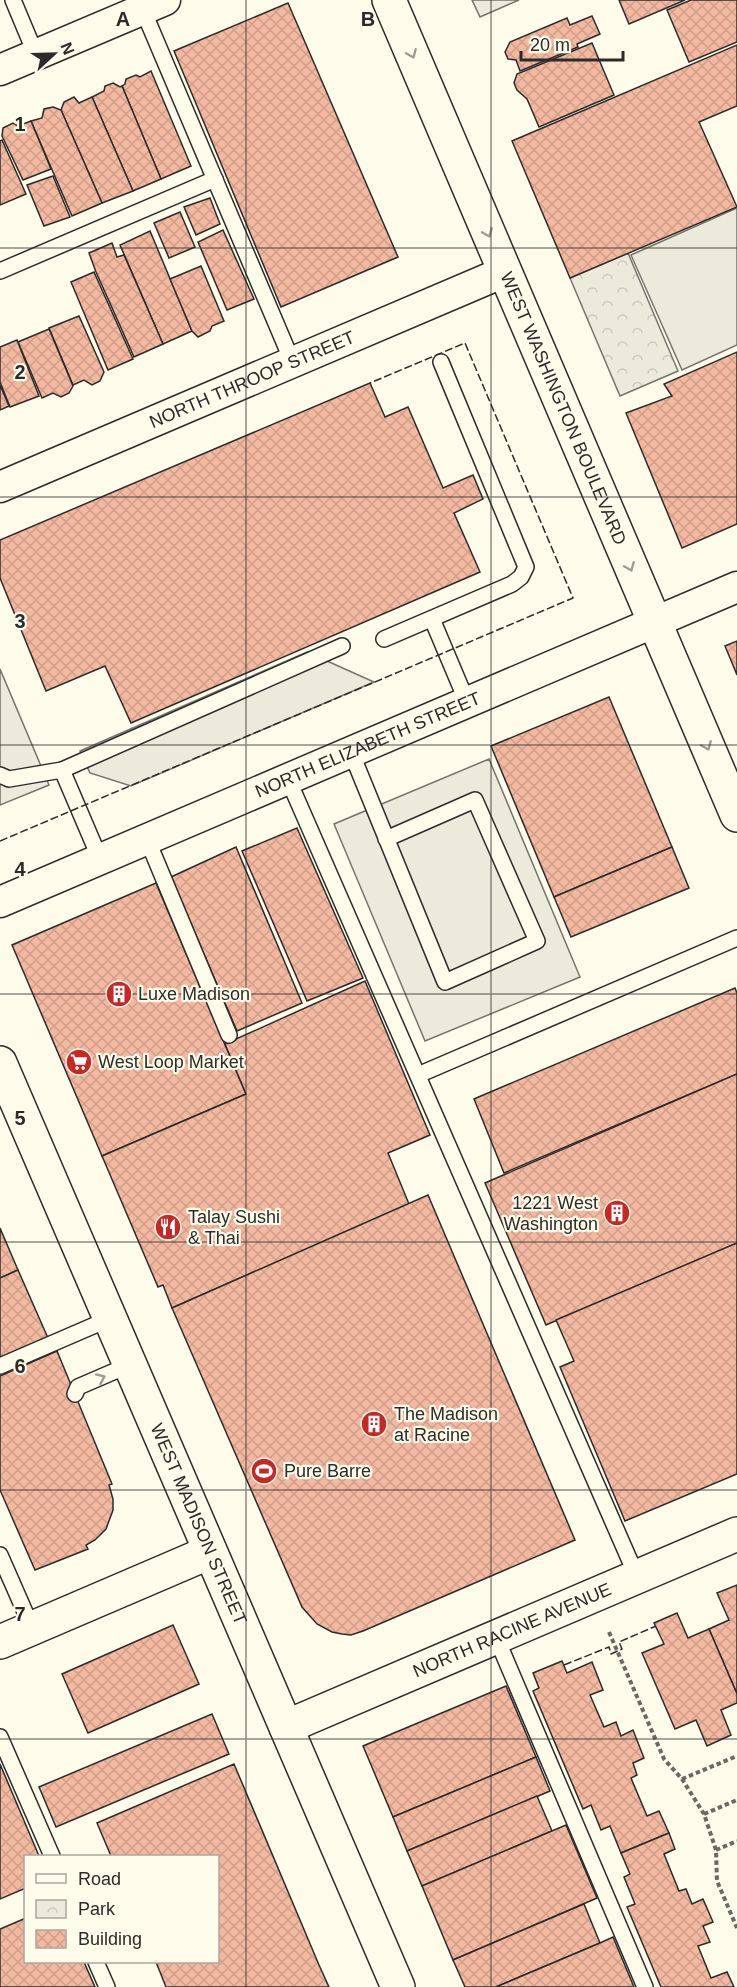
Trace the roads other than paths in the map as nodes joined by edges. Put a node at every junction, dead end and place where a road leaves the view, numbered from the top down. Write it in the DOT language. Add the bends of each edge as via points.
graph roads {
  1 [pos="13,0"];
  2 [pos="389,0"];
  3 [pos="154,5"];
  4 [pos="36,55"];
  5 [pos="0,70"];
  6 [pos="215,179"];
  7 [pos="0,271"];
  8 [pos="504,272"];
  9 [pos="292,361"];
  10 [pos="441,362"];
  11 [pos="0,487"];
  12 [pos="737,587"];
  13 [pos="432,618"];
  14 [pos="654,622"];
  15 [pos="384,639"];
  16 [pos="342,646"];
  17 [pos="467,702"];
  18 [pos="351,752"];
  19 [pos="62,770"];
  20 [pos="0,775"];
  21 [pos="288,779"];
  22 [pos="737,815"];
  23 [pos="386,839"];
  24 [pos="147,840"];
  25 [pos="100,859"];
  26 [pos="0,902"];
  27 [pos="737,938"];
  28 [pos="229,1035"];
  29 [pos="0,1063"];
  30 [pos="418,1075"];
  31 [pos="109,1319"];
  32 [pos="0,1365"];
  33 [pos="129,1365"];
  34 [pos="74,1389"];
  35 [pos="737,1534"];
  36 [pos="210,1552"];
  37 [pos="0,1556"];
  38 [pos="637,1577"];
  39 [pos="32,1628"];
  40 [pos="496,1637"];
  41 [pos="0,1642"];
  42 [pos="286,1727"];
  43 [pos="0,1737"];
  44 [pos="51,1855"];
  45 [pos="96,1963"];
  46 [pos="107,1987"];
  47 [pos="398,1987"];
  48 [pos="645,1987"];
  1 -- 4 [label="lane"];
  2 -- 8 [label="street, WEST WASHINGTON BOULEVARD, one-way"];
  3 -- 4 [label="street"];
  3 -- 6 [label="lane"];
  4 -- 5 [label="street"];
  6 -- 7 [label="lane"];
  6 -- 9 [label="lane"];
  8 -- 9 [label="street, NORTH THROOP STREET"];
  8 -- 14 [label="street, WEST WASHINGTON BOULEVARD, one-way"];
  9 -- 11 [label="street, NORTH THROOP STREET"];
  10 -- 13 [label="lane" via="526,567 512,584"];
  12 -- 14 [label="street, NORTH ELIZABETH STREET"];
  13 -- 15 [label="lane"];
  13 -- 17 [label="lane"];
  14 -- 17 [label="street, NORTH ELIZABETH STREET"];
  14 -- 22 [label="street, WEST WASHINGTON BOULEVARD, one-way"];
  16 -- 19 [label="lane"];
  17 -- 18 [label="street, NORTH ELIZABETH STREET"];
  18 -- 21 [label="street, NORTH ELIZABETH STREET"];
  18 -- 23 [label="lane"];
  19 -- 20 [label="lane" via="9,779"];
  19 -- 25 [label="lane"];
  21 -- 24 [label="street, NORTH ELIZABETH STREET"];
  21 -- 30 [label="lane"];
  23 -- 23 [label="lane" via="445,982 537,941 475,800"];
  24 -- 25 [label="street, NORTH ELIZABETH STREET"];
  24 -- 28 [label="lane"];
  25 -- 26 [label="street, NORTH ELIZABETH STREET"];
  27 -- 30 [label="lane"];
  29 -- 31 [label="street, WEST MADISON STREET"];
  30 -- 38 [label="lane"];
  31 -- 32 [label="lane"];
  31 -- 33 [label="street, WEST MADISON STREET"];
  34 -- 33 [label="lane, one-way"];
  33 -- 36 [label="street, WEST MADISON STREET"];
  35 -- 38 [label="street, NORTH RACINE AVENUE"];
  36 -- 39 [label="street"];
  36 -- 42 [label="street, WEST MADISON STREET"];
  37 -- 39 [label="lane"];
  38 -- 40 [label="street, NORTH RACINE AVENUE"];
  39 -- 41 [label="street"];
  40 -- 42 [label="street, NORTH RACINE AVENUE"];
  40 -- 48 [label="lane"];
  42 -- 47 [label="street, WEST MADISON STREET"];
  43 -- 44 [label="lane"];
  45 -- 46 [label="lane"];
}
